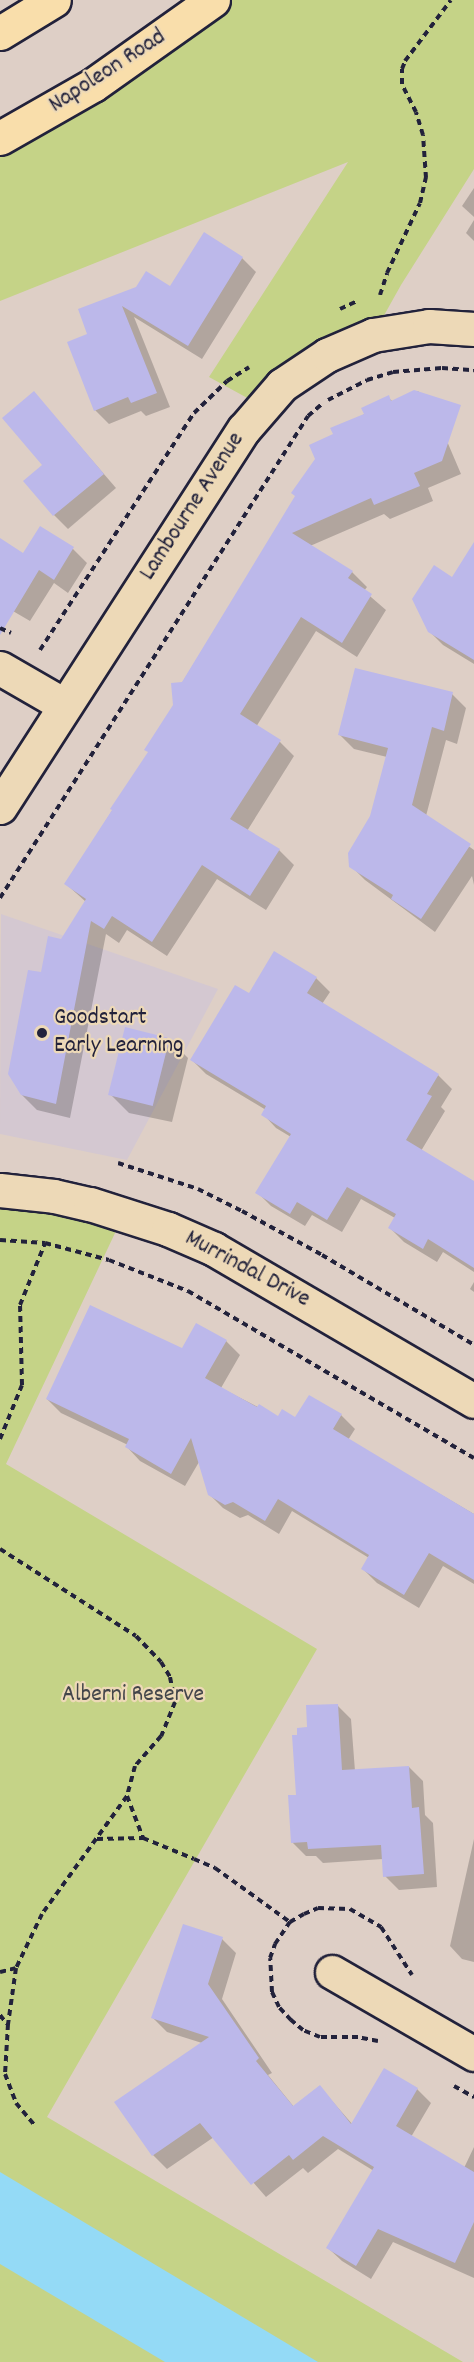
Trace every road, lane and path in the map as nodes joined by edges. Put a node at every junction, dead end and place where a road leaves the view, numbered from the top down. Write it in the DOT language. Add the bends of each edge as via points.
graph roads {
  1 [pos="54,0"];
  2 [pos="213,0"];
  3 [pos="451,0"];
  4 [pos="0,33"];
  5 [pos="0,138"];
  6 [pos="380,295"];
  7 [pos="474,329"];
  8 [pos="474,370"];
  9 [pos="0,668"];
  10 [pos="64,705"];
  11 [pos="0,807"];
  12 [pos="0,898"];
  13 [pos="118,1163"];
  14 [pos="0,1191"];
  15 [pos="0,1240"];
  16 [pos="45,1243"];
  17 [pos="474,1345"];
  18 [pos="474,1401"];
  19 [pos="0,1439"];
  20 [pos="474,1458"];
  21 [pos="0,1549"];
  22 [pos="127,1796"];
  23 [pos="143,1838"];
  24 [pos="97,1839"];
  25 [pos="290,1922"];
  26 [pos="16,1968"];
  27 [pos="0,1972"];
  28 [pos="332,1972"];
  29 [pos="0,2015"];
  30 [pos="8,2024"];
  31 [pos="474,2054"];
  32 [pos="35,2126"];
  1 -- 4 [label="main road"];
  2 -- 5 [label="main road, Napoleon Road" via="93,85"];
  3 -- 6 [label="path" via="402,69 402,84 423,135 426,178 420,203"];
  7 -- 10 [label="street, Lambourne Avenue" via="429,326 373,335 327,355 282,385 244,429"];
  8 -- 12 [label="path" via="393,372 347,389 308,416"];
  9 -- 10 [label="street"];
  10 -- 11 [label="street, Lambourne Avenue"];
  13 -- 17 [label="path" via="198,1189 242,1211"];
  14 -- 18 [label="street, Murrindal Drive" via="90,1204 168,1229 214,1249"];
  15 -- 16 [label="path"];
  16 -- 19 [label="path" via="20,1305 22,1384"];
  16 -- 20 [label="path" via="109,1260 189,1291"];
  21 -- 22 [label="path" via="136,1635 170,1677 175,1702 170,1720 135,1766"];
  22 -- 23 [label="path"];
  22 -- 24 [label="path"];
  23 -- 24 [label="path"];
  23 -- 25 [label="path" via="215,1868"];
  24 -- 26 [label="path" via="42,1914"];
  26 -- 27 [label="path"];
  26 -- 30 [label="path"];
  28 -- 31 [label="street"];
  29 -- 30 [label="path"];
  30 -- 32 [label="path" via="5,2074 16,2103"];
}
